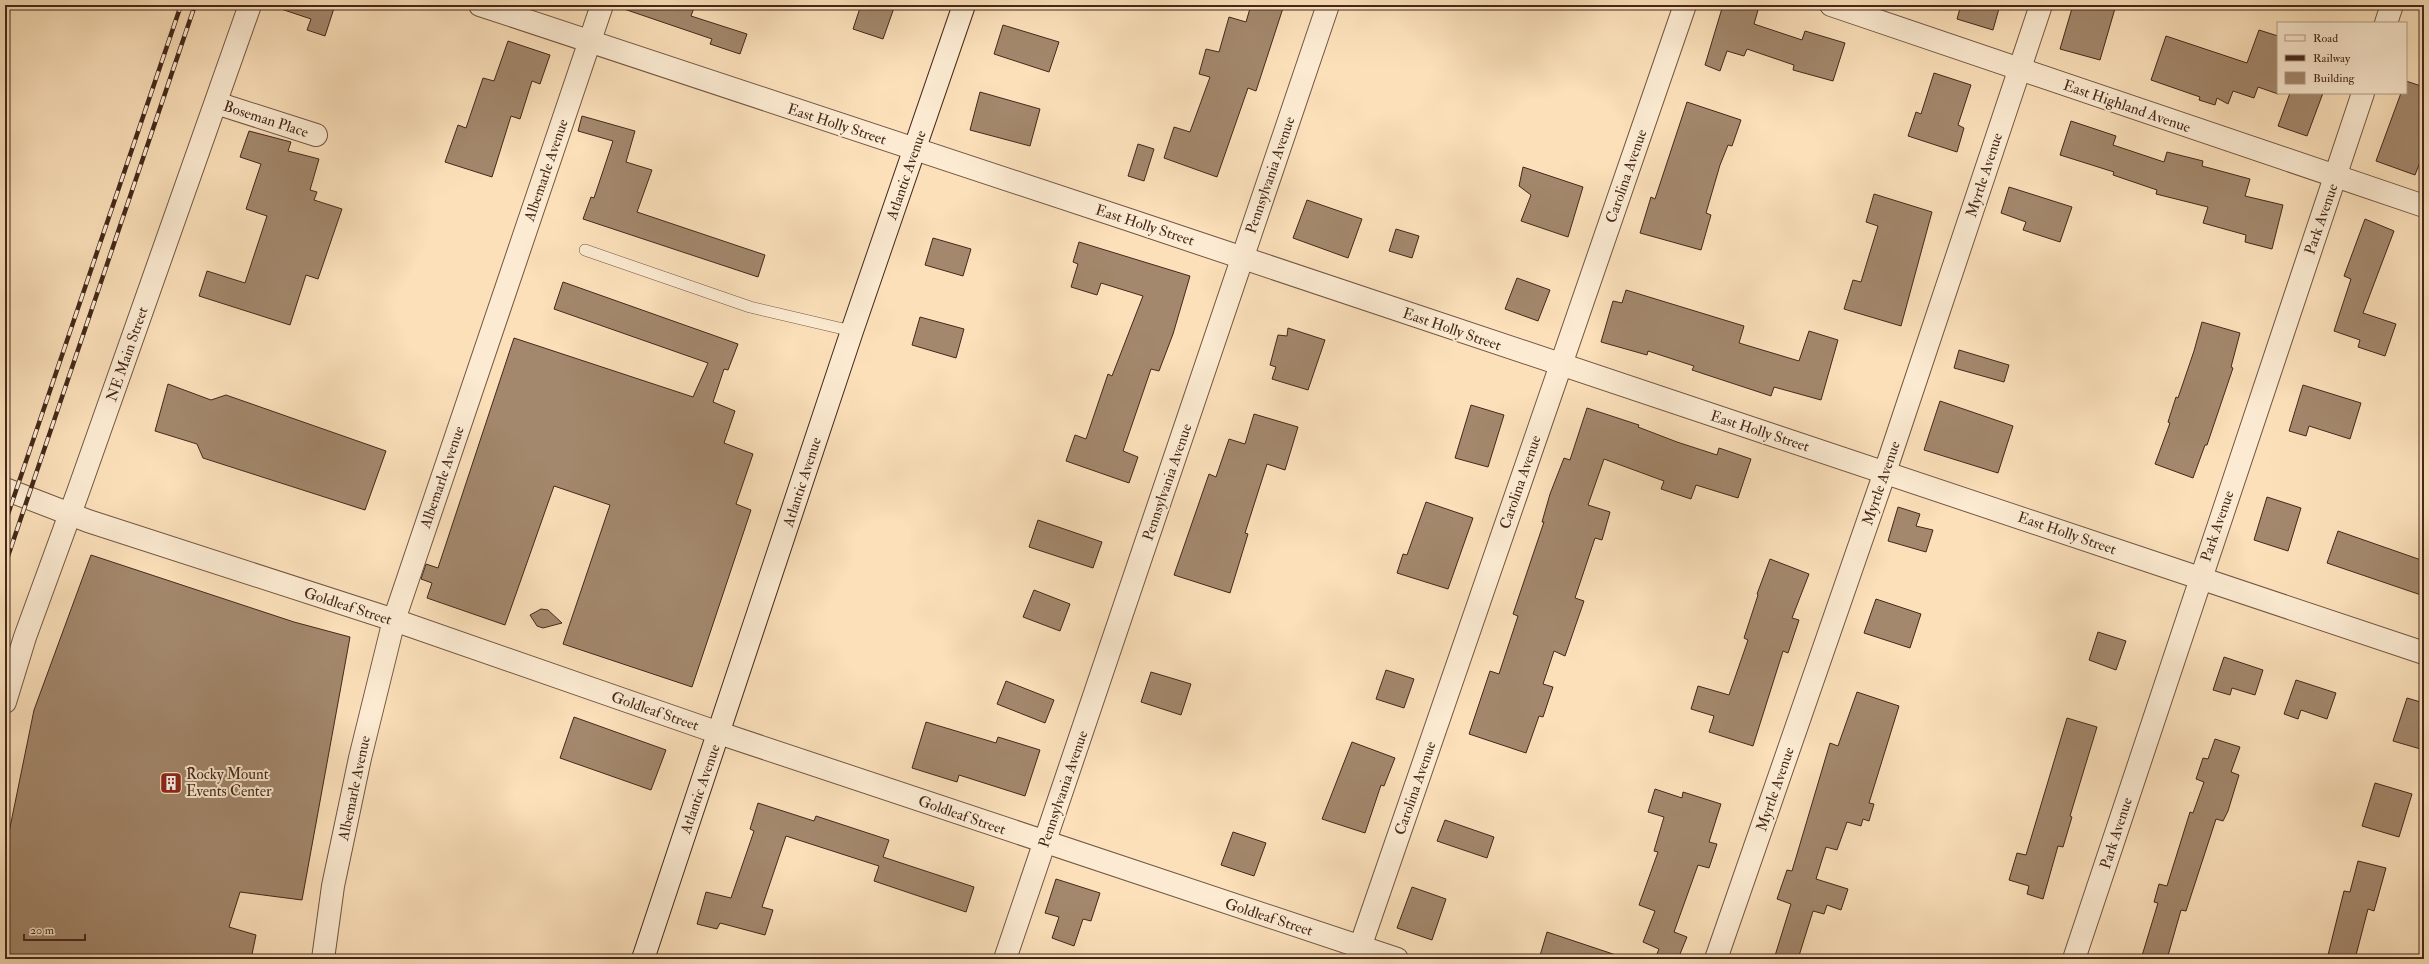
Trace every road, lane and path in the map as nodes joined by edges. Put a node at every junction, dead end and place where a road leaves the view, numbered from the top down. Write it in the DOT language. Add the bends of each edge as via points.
graph roads {
  1 [pos="250,5"];
  2 [pos="480,5"];
  3 [pos="602,5"];
  4 [pos="964,5"];
  5 [pos="1328,5"];
  6 [pos="1685,5"];
  7 [pos="1831,5"];
  8 [pos="2041,5"];
  9 [pos="2392,5"];
  10 [pos="2386,22"];
  11 [pos="590,41"];
  12 [pos="2019,69"];
  13 [pos="2363,94"];
  14 [pos="216,103"];
  15 [pos="316,135"];
  16 [pos="915,149"];
  17 [pos="2335,176"];
  18 [pos="2424,206"];
  19 [pos="585,250"];
  20 [pos="1243,257"];
  21 [pos="852,331"];
  22 [pos="1560,366"];
  23 [pos="1885,472"];
  24 [pos="5,489"];
  25 [pos="69,514"];
  26 [pos="2200,578"];
  27 [pos="394,620"];
  28 [pos="2424,653"];
  29 [pos="5,702"];
  30 [pos="719,733"];
  31 [pos="1045,843"];
  32 [pos="1358,953"];
  33 [pos="323,959"];
  34 [pos="643,959"];
  35 [pos="1005,959"];
  36 [pos="1397,959"];
  37 [pos="1716,959"];
  38 [pos="2074,959"];
  1 -- 14 [label="street, NE Main Street"];
  2 -- 11 [label="street, East Holly Street"];
  3 -- 11 [label="street, Albemarle Avenue"];
  4 -- 16 [label="street, Atlantic Avenue"];
  5 -- 20 [label="street, Pennsylvania Avenue"];
  6 -- 22 [label="street, Carolina Avenue"];
  7 -- 12 [label="street, East Highland Avenue"];
  8 -- 12 [label="street, Myrtle Avenue"];
  9 -- 10 [label="street"];
  11 -- 16 [label="street, East Holly Street"];
  11 -- 27 [label="street, Albemarle Avenue"];
  12 -- 17 [label="street, East Highland Avenue"];
  12 -- 23 [label="street, Myrtle Avenue"];
  13 -- 17 [label="street, Park Avenue"];
  14 -- 15 [label="street, Boseman Place"];
  14 -- 25 [label="street, NE Main Street"];
  16 -- 20 [label="street, East Holly Street"];
  16 -- 21 [label="street, Atlantic Avenue"];
  17 -- 18 [label="street, East Highland Avenue"];
  17 -- 26 [label="street, Park Avenue"];
  19 -- 21 [label="lane" via="750,307"];
  20 -- 22 [label="street, East Holly Street"];
  20 -- 31 [label="street, Pennsylvania Avenue"];
  21 -- 30 [label="street, Atlantic Avenue"];
  22 -- 23 [label="street, East Holly Street"];
  22 -- 32 [label="street, Carolina Avenue"];
  23 -- 26 [label="street, East Holly Street"];
  23 -- 37 [label="street, Myrtle Avenue"];
  24 -- 25 [label="street, Goldleaf Street"];
  25 -- 27 [label="street, Goldleaf Street"];
  25 -- 29 [label="street, NE Main Street" via="25,637"];
  26 -- 28 [label="street, East Holly Street"];
  26 -- 38 [label="street, Park Avenue"];
  27 -- 30 [label="street, Goldleaf Street"];
  27 -- 33 [label="street, Albemarle Avenue" via="358,765 333,886"];
  30 -- 31 [label="street, Goldleaf Street"];
  30 -- 34 [label="street, Atlantic Avenue"];
  31 -- 32 [label="street, Goldleaf Street"];
  31 -- 35 [label="street, Pennsylvania Avenue"];
  32 -- 36 [label="street, Goldleaf Street"];
}
